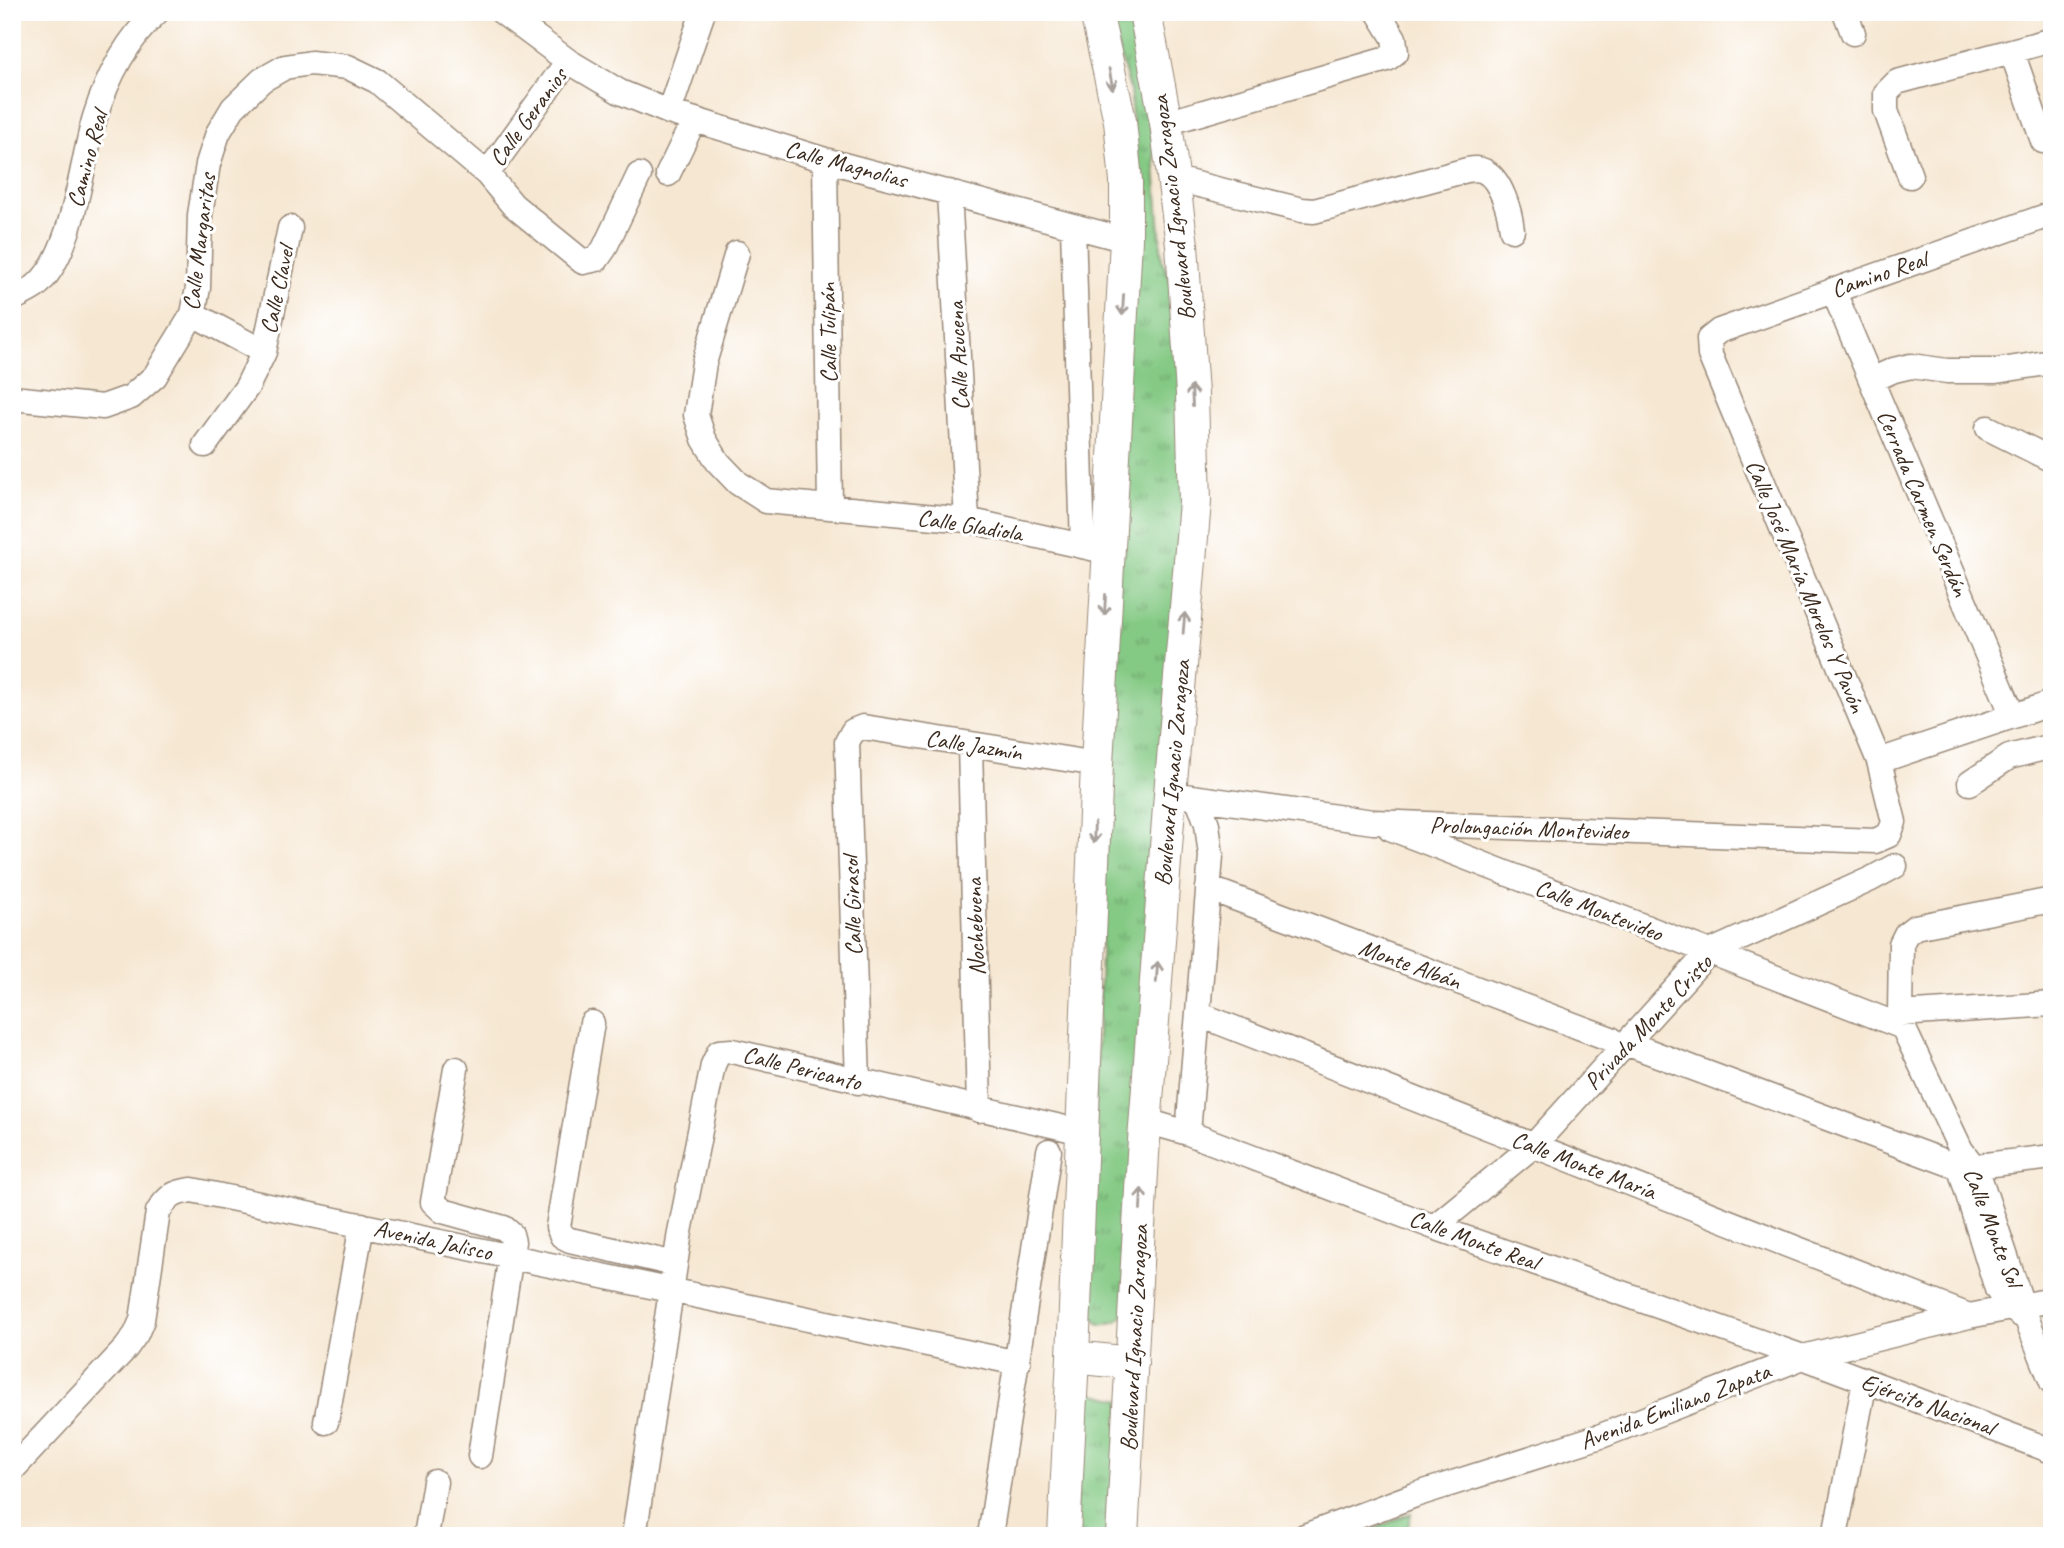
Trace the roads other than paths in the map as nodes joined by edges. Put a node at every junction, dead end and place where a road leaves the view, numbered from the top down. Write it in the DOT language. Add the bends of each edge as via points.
graph roads {
  1 [pos="157,12"];
  2 [pos="502,12"];
  3 [pos="703,12"];
  4 [pos="1096,12"];
  5 [pos="1146,12"];
  6 [pos="1378,12"];
  7 [pos="2052,40"];
  8 [pos="2011,52"];
  9 [pos="568,61"];
  10 [pos="669,112"];
  11 [pos="694,120"];
  12 [pos="1166,123"];
  13 [pos="2043,141"];
  14 [pos="825,160"];
  15 [pos="487,174"];
  16 [pos="668,174"];
  17 [pos="639,175"];
  18 [pos="1910,176"];
  19 [pos="1175,179"];
  20 [pos="949,192"];
  21 [pos="2052,214"];
  22 [pos="1073,227"];
  23 [pos="290,228"];
  24 [pos="1512,230"];
  25 [pos="1126,240"];
  26 [pos="737,253"];
  27 [pos="1833,290"];
  28 [pos="12,299"];
  29 [pos="193,314"];
  30 [pos="1709,339"];
  31 [pos="264,352"];
  32 [pos="2052,362"];
  33 [pos="1871,380"];
  34 [pos="12,398"];
  35 [pos="1988,428"];
  36 [pos="205,446"];
  37 [pos="2052,460"];
  38 [pos="830,507"];
  39 [pos="967,520"];
  40 [pos="1096,549"];
  41 [pos="2052,702"];
  42 [pos="2013,716"];
  43 [pos="853,731"];
  44 [pos="970,745"];
  45 [pos="2052,746"];
  46 [pos="1879,761"];
  47 [pos="1097,764"];
  48 [pos="1970,783"];
  49 [pos="1184,797"];
  50 [pos="1373,822"];
  51 [pos="1889,835"];
  52 [pos="1895,866"];
  53 [pos="1208,888"];
  54 [pos="2052,900"];
  55 [pos="1708,953"];
  56 [pos="2052,1004"];
  57 [pos="1198,1014"];
  58 [pos="1901,1020"];
  59 [pos="592,1023"];
  60 [pos="1619,1041"];
  61 [pos="456,1069"];
  62 [pos="858,1082"];
  63 [pos="979,1110"];
  64 [pos="1146,1121"];
  65 [pos="1082,1132"];
  66 [pos="1188,1133"];
  67 [pos="1534,1145"];
  68 [pos="1049,1151"];
  69 [pos="2052,1157"];
  70 [pos="1965,1162"];
  71 [pos="362,1225"];
  72 [pos="1434,1227"];
  73 [pos="511,1256"];
  74 [pos="675,1264"];
  75 [pos="670,1292"];
  76 [pos="2052,1300"];
  77 [pos="2019,1310"];
  78 [pos="1969,1316"];
  79 [pos="1073,1357"];
  80 [pos="1803,1357"];
  81 [pos="1018,1363"];
  82 [pos="1132,1363"];
  83 [pos="1865,1381"];
  84 [pos="2052,1382"];
  85 [pos="326,1422"];
  86 [pos="2052,1451"];
  87 [pos="480,1456"];
  88 [pos="12,1470"];
  89 [pos="435,1482"];
  90 [pos="1124,1523"];
  91 [pos="426,1536"];
  92 [pos="634,1536"];
  93 [pos="990,1536"];
  94 [pos="1064,1536"];
  95 [pos="1147,1536"];
  96 [pos="1305,1536"];
  97 [pos="1835,1536"];
  1 -- 28 [label="street, Camino Real" via="120,58 96,116 57,258 36,286"];
  2 -- 9 [label="street"];
  3 -- 10 [label="street"];
  4 -- 25 [label="main road, Boulevard Ignacio Zaragoza, one-way" via="1120,121"];
  5 -- 12 [label="main road, Boulevard Ignacio Zaragoza"];
  6 -- 12 [label="street" via="1394,38 1396,52 1387,59"];
  7 -- 8 [label="street"];
  8 -- 13 [label="street"];
  8 -- 18 [label="street" via="1897,82 1886,93 1886,111"];
  9 -- 10 [label="street" via="620,92"];
  9 -- 15 [label="street, Calle Geranios"];
  10 -- 11 [label="street, Calle Magnolias"];
  11 -- 14 [label="street, Calle Magnolias"];
  11 -- 16 [label="street"];
  12 -- 19 [label="main road, Boulevard Ignacio Zaragoza"];
  14 -- 20 [label="street, Calle Magnolias"];
  14 -- 38 [label="street, Calle Tulipán"];
  15 -- 17 [label="street, Calle Margaritas" via="513,205 583,262 597,259 604,249"];
  15 -- 29 [label="street, Calle Margaritas" via="377,81 348,67 285,66 262,80 233,108 218,133 200,215"];
  19 -- 24 [label="street" via="1314,211 1481,169 1492,176 1510,211"];
  49 -- 19 [label="main road, Boulevard Ignacio Zaragoza, one-way" via="1195,469"];
  20 -- 22 [label="street, Calle Magnolias"];
  20 -- 39 [label="street, Calle Azucena"];
  21 -- 27 [label="street, Camino Real"];
  22 -- 25 [label="street, Calle Magnolias"];
  22 -- 40 [label="street"];
  23 -- 31 [label="street, Calle Clavel"];
  25 -- 40 [label="main road, Boulevard Ignacio Zaragoza, one-way"];
  26 -- 38 [label="street, Calle Gladiola" via="704,363 696,415 704,439 738,483 766,501"];
  27 -- 30 [label="street, Camino Real" via="1719,331"];
  27 -- 33 [label="street, Cerrada Carmen Serdán"];
  29 -- 31 [label="street, Calle Clavel"];
  29 -- 34 [label="street, Calle Margaritas" via="155,376 131,397 103,407"];
  30 -- 46 [label="street, Calle José María Morelos Y Pavón" via="1710,355"];
  31 -- 36 [label="street, Calle Clavel" via="247,387"];
  32 -- 33 [label="street" via="1996,371 1911,366"];
  33 -- 42 [label="street, Cerrada Carmen Serdán"];
  35 -- 37 [label="street"];
  38 -- 39 [label="street, Calle Gladiola"];
  39 -- 40 [label="street, Calle Gladiola"];
  40 -- 47 [label="main road, Boulevard Ignacio Zaragoza, one-way"];
  41 -- 42 [label="street"];
  42 -- 46 [label="street"];
  43 -- 44 [label="street, Calle Jazmín" via="863,727"];
  43 -- 62 [label="street, Calle Girasol" via="848,741"];
  44 -- 47 [label="street, Calle Jazmín"];
  44 -- 63 [label="street, Nochebuena"];
  45 -- 48 [label="street" via="2009,757"];
  46 -- 51 [label="street, Calle José María Morelos Y Pavón" via="1894,822"];
  47 -- 65 [label="main road, Boulevard Ignacio Zaragoza, one-way"];
  49 -- 50 [label="street, Prolongación Montevideo"];
  49 -- 53 [label="street" via="1207,824"];
  64 -- 49 [label="main road, Boulevard Ignacio Zaragoza, one-way"];
  50 -- 51 [label="street, Prolongación Montevideo" via="1875,841"];
  50 -- 55 [label="street, Calle Montevideo"];
  52 -- 55 [label="street, Privada Monte Cristo"];
  53 -- 57 [label="street"];
  53 -- 60 [label="street, Monte Albán"];
  54 -- 58 [label="street, Calle Monte Sol" via="1915,927 1906,934 1901,944"];
  55 -- 58 [label="street, Calle Montevideo"];
  55 -- 60 [label="street, Privada Monte Cristo"];
  56 -- 58 [label="street"];
  57 -- 66 [label="street"];
  57 -- 67 [label="street, Calle Monte María"];
  58 -- 70 [label="street, Calle Monte Sol"];
  59 -- 74 [label="street" via="558,1227 570,1240"];
  60 -- 67 [label="street, Privada Monte Cristo"];
  60 -- 70 [label="street, Monte Albán"];
  61 -- 73 [label="street" via="433,1202 443,1211 504,1228 511,1234"];
  62 -- 63 [label="street, Calle Pericanto"];
  62 -- 74 [label="street, Calle Pericanto" via="732,1051 719,1052"];
  63 -- 65 [label="street, Calle Pericanto"];
  64 -- 66 [label="street, Calle Monte Real"];
  82 -- 64 [label="main road, Boulevard Ignacio Zaragoza, one-way"];
  65 -- 79 [label="main road, Boulevard Ignacio Zaragoza"];
  66 -- 72 [label="street, Calle Monte Real"];
  67 -- 72 [label="street, Privada Monte Cristo"];
  67 -- 78 [label="street, Calle Monte María"];
  68 -- 81 [label="street"];
  69 -- 70 [label="street"];
  70 -- 77 [label="street, Calle Monte Sol" via="1997,1289"];
  71 -- 73 [label="street, Avenida Jalisco"];
  71 -- 85 [label="street"];
  71 -- 88 [label="street, Avenida Jalisco" via="192,1190 166,1198 158,1212 136,1334"];
  72 -- 80 [label="street, Calle Monte Real"];
  73 -- 75 [label="street, Avenida Jalisco"];
  73 -- 87 [label="street"];
  74 -- 75 [label="street, Calle Pericanto"];
  75 -- 81 [label="street, Avenida Jalisco"];
  75 -- 92 [label="street, Calle Pericanto"];
  76 -- 77 [label="street, Avenida Emiliano Zapata"];
  77 -- 78 [label="street, Avenida Emiliano Zapata"];
  77 -- 84 [label="street, Calle Monte Sol"];
  78 -- 80 [label="street, Avenida Emiliano Zapata"];
  79 -- 82 [label="main road"];
  79 -- 94 [label="main road, Boulevard Ignacio Zaragoza"];
  80 -- 83 [label="street, Ejército Nacional"];
  80 -- 96 [label="street, Avenida Emiliano Zapata" via="1601,1436 1415,1495"];
  81 -- 93 [label="street"];
  82 -- 90 [label="main road, Boulevard Ignacio Zaragoza"];
  83 -- 86 [label="street, Ejército Nacional"];
  83 -- 97 [label="street"];
  89 -- 91 [label="street"];
  90 -- 95 [label="main road"];
}
